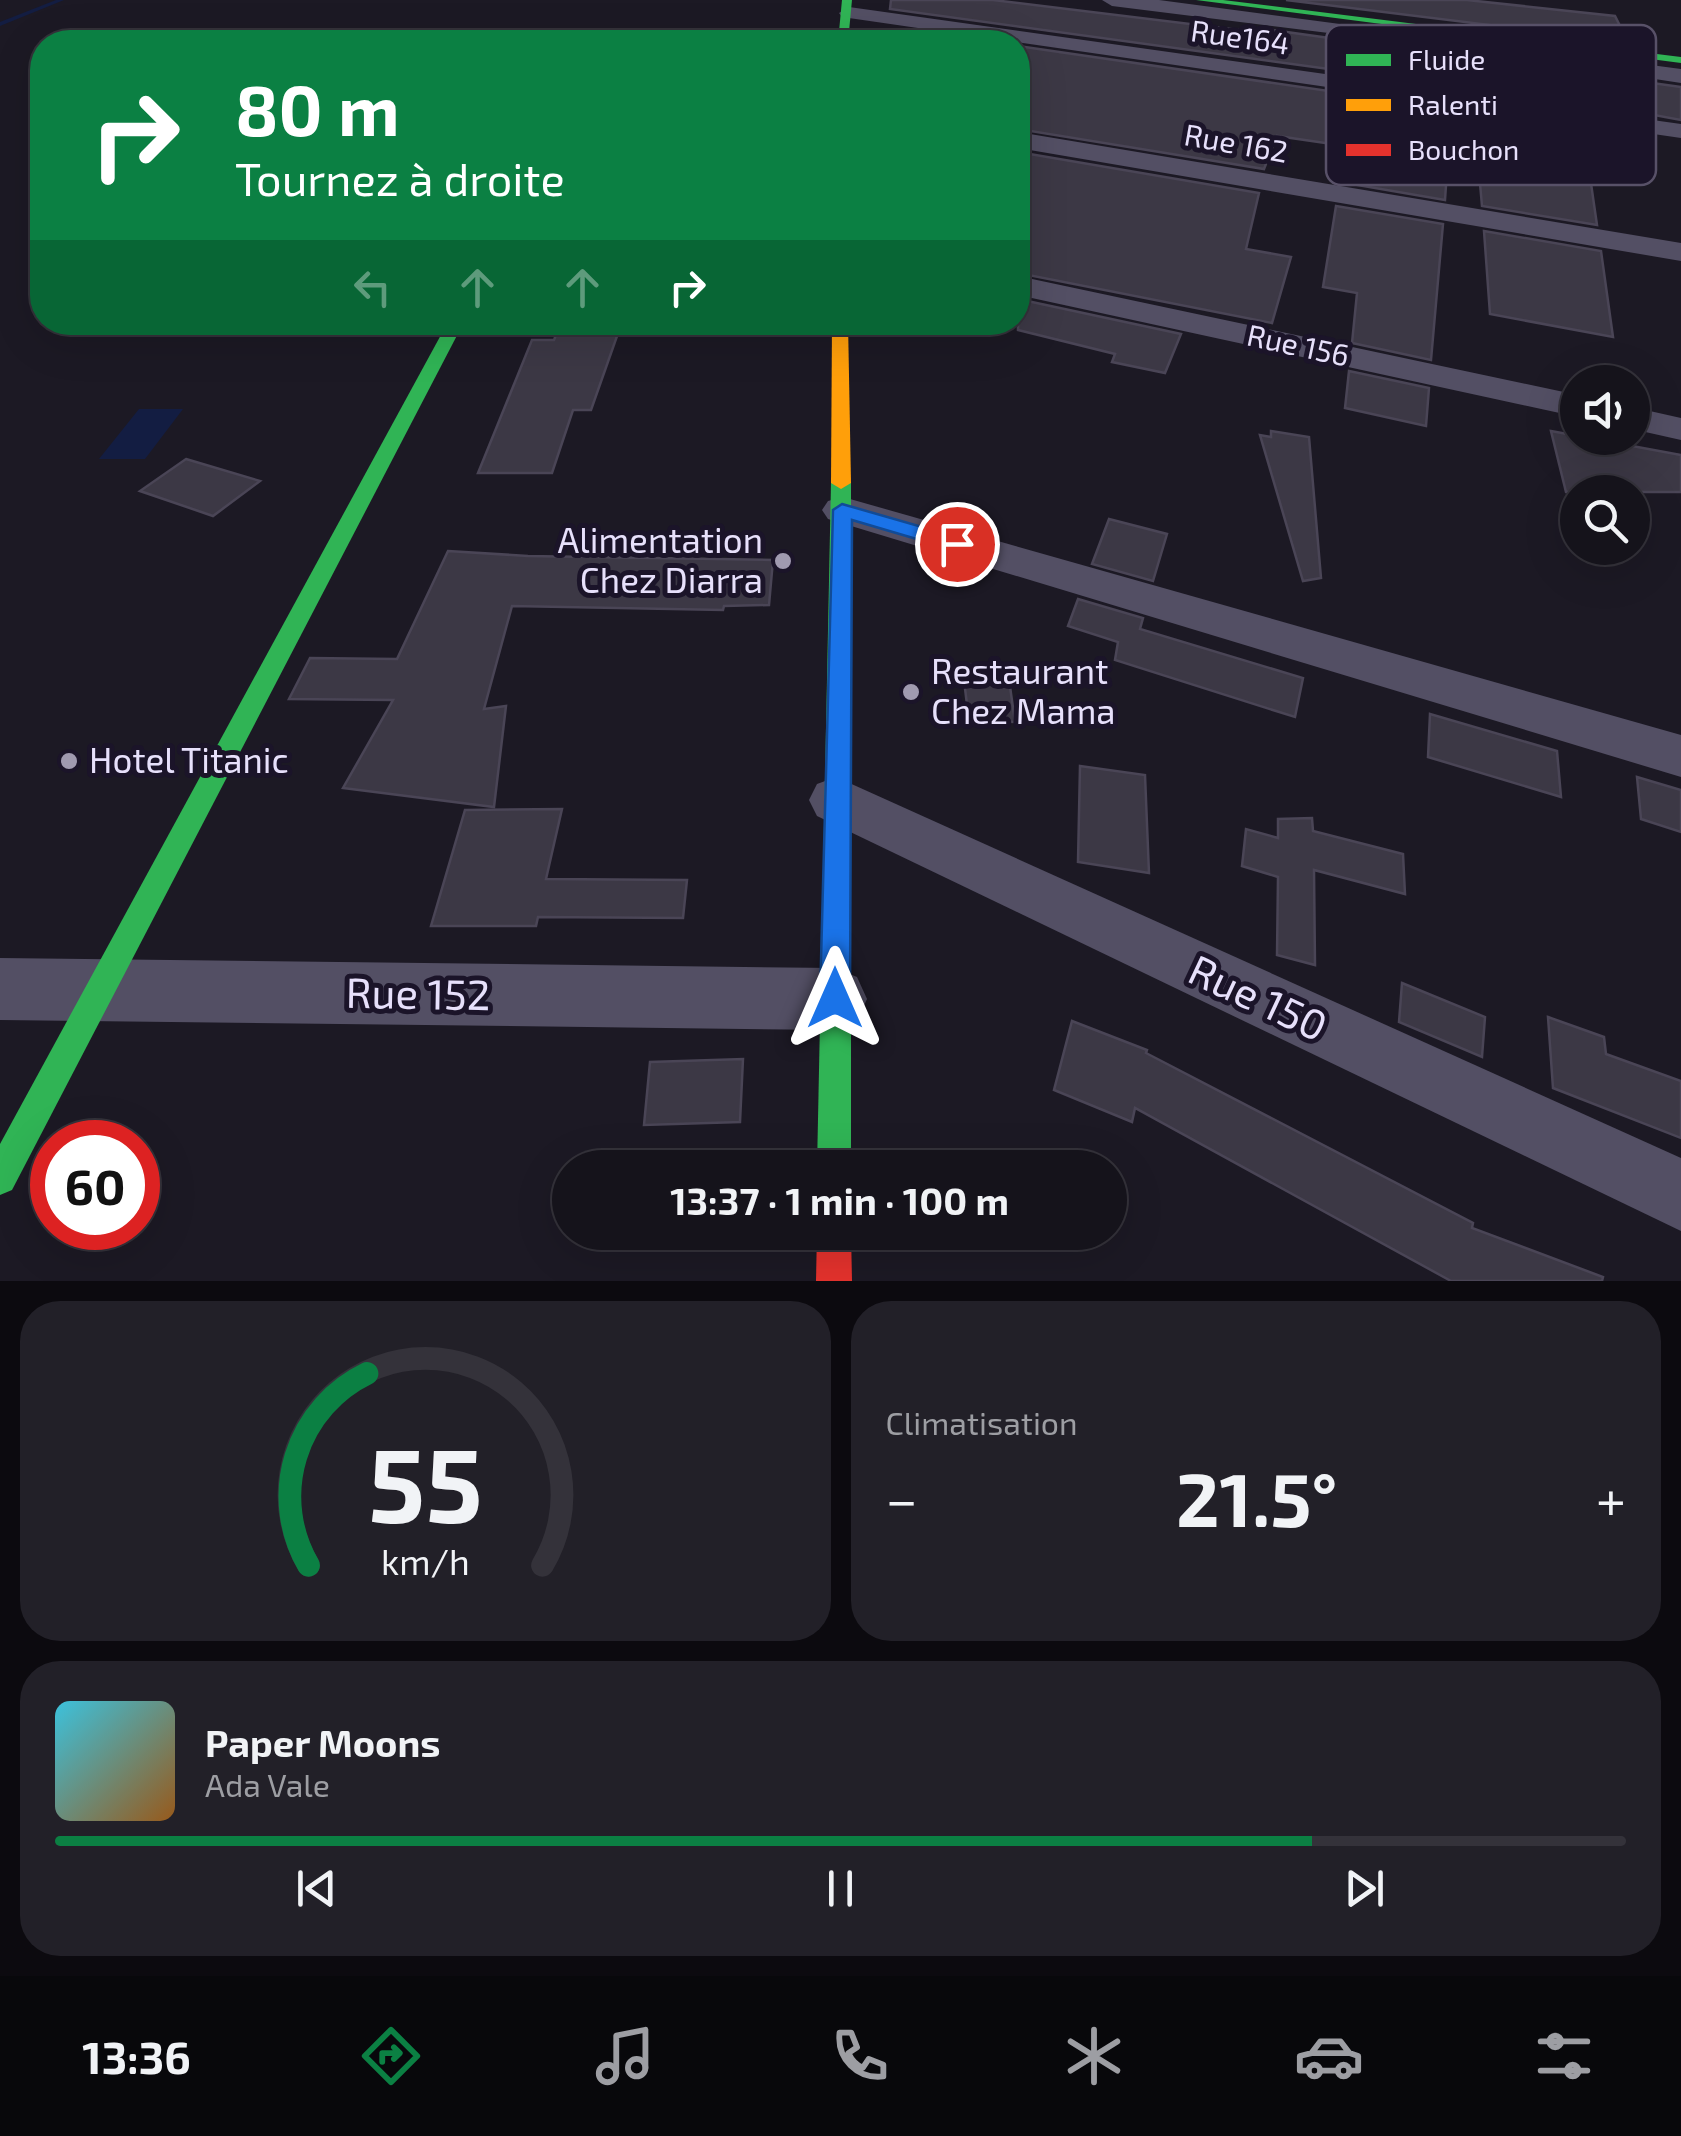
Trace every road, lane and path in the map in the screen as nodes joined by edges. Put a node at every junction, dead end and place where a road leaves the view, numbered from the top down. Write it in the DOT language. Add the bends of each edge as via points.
graph roads {
  1 [pos="1112,0"];
  2 [pos="1274,0"];
  3 [pos="1191,3"];
  4 [pos="848,6"];
  5 [pos="1342,25"];
  6 [pos="1380,25"];
  7 [pos="1482,25"];
  8 [pos="1008,30"];
  9 [pos="1030,33"];
  10 [pos="1656,46"];
  11 [pos="1681,49"];
  12 [pos="1656,57"];
  13 [pos="1681,60"];
  14 [pos="1656,72"];
  15 [pos="1681,76"];
  16 [pos="1326,78"];
  17 [pos="1656,127"];
  18 [pos="1681,131"];
  19 [pos="1030,142"];
  20 [pos="1681,252"];
  21 [pos="1030,289"];
  22 [pos="449,335"];
  23 [pos="840,335"];
  24 [pos="1560,402"];
  25 [pos="1650,422"];
  26 [pos="1681,429"];
  27 [pos="842,510"];
  28 [pos="1681,756"];
  29 [pos="836,800"];
  30 [pos="0,990"];
  31 [pos="100,990"];
  32 [pos="835,998"];
  33 [pos="834,1150"];
  34 [pos="0,1178"];
  35 [pos="1681,1195"];
  36 [pos="834,1250"];
  37 [pos="834,1281"];
  1 -- 3 [label="street"];
  2 -- 7 [label="main road"];
  3 -- 5 [label="street"];
  3 -- 6 [label="main road"];
  4 -- 8 [label="street, Rue164"];
  9 -- 16 [label="street, Rue164"];
  10 -- 11 [label="main road"];
  12 -- 13 [label="main road"];
  14 -- 15 [label="street"];
  17 -- 18 [label="street, Rue164"];
  19 -- 20 [label="street, Rue 162"];
  21 -- 24 [label="street, Rue 156"];
  22 -- 31 [label="main road"];
  23 -- 27 [label="main road"];
  25 -- 26 [label="street"];
  27 -- 28 [label="street"];
  27 -- 29 [label="main road"];
  29 -- 32 [label="main road"];
  29 -- 35 [label="street, Rue 150"];
  30 -- 31 [label="street, Rue 152"];
  31 -- 32 [label="street, Rue 152"];
  31 -- 34 [label="main road"];
  32 -- 33 [label="main road"];
  36 -- 37 [label="main road"];
}
